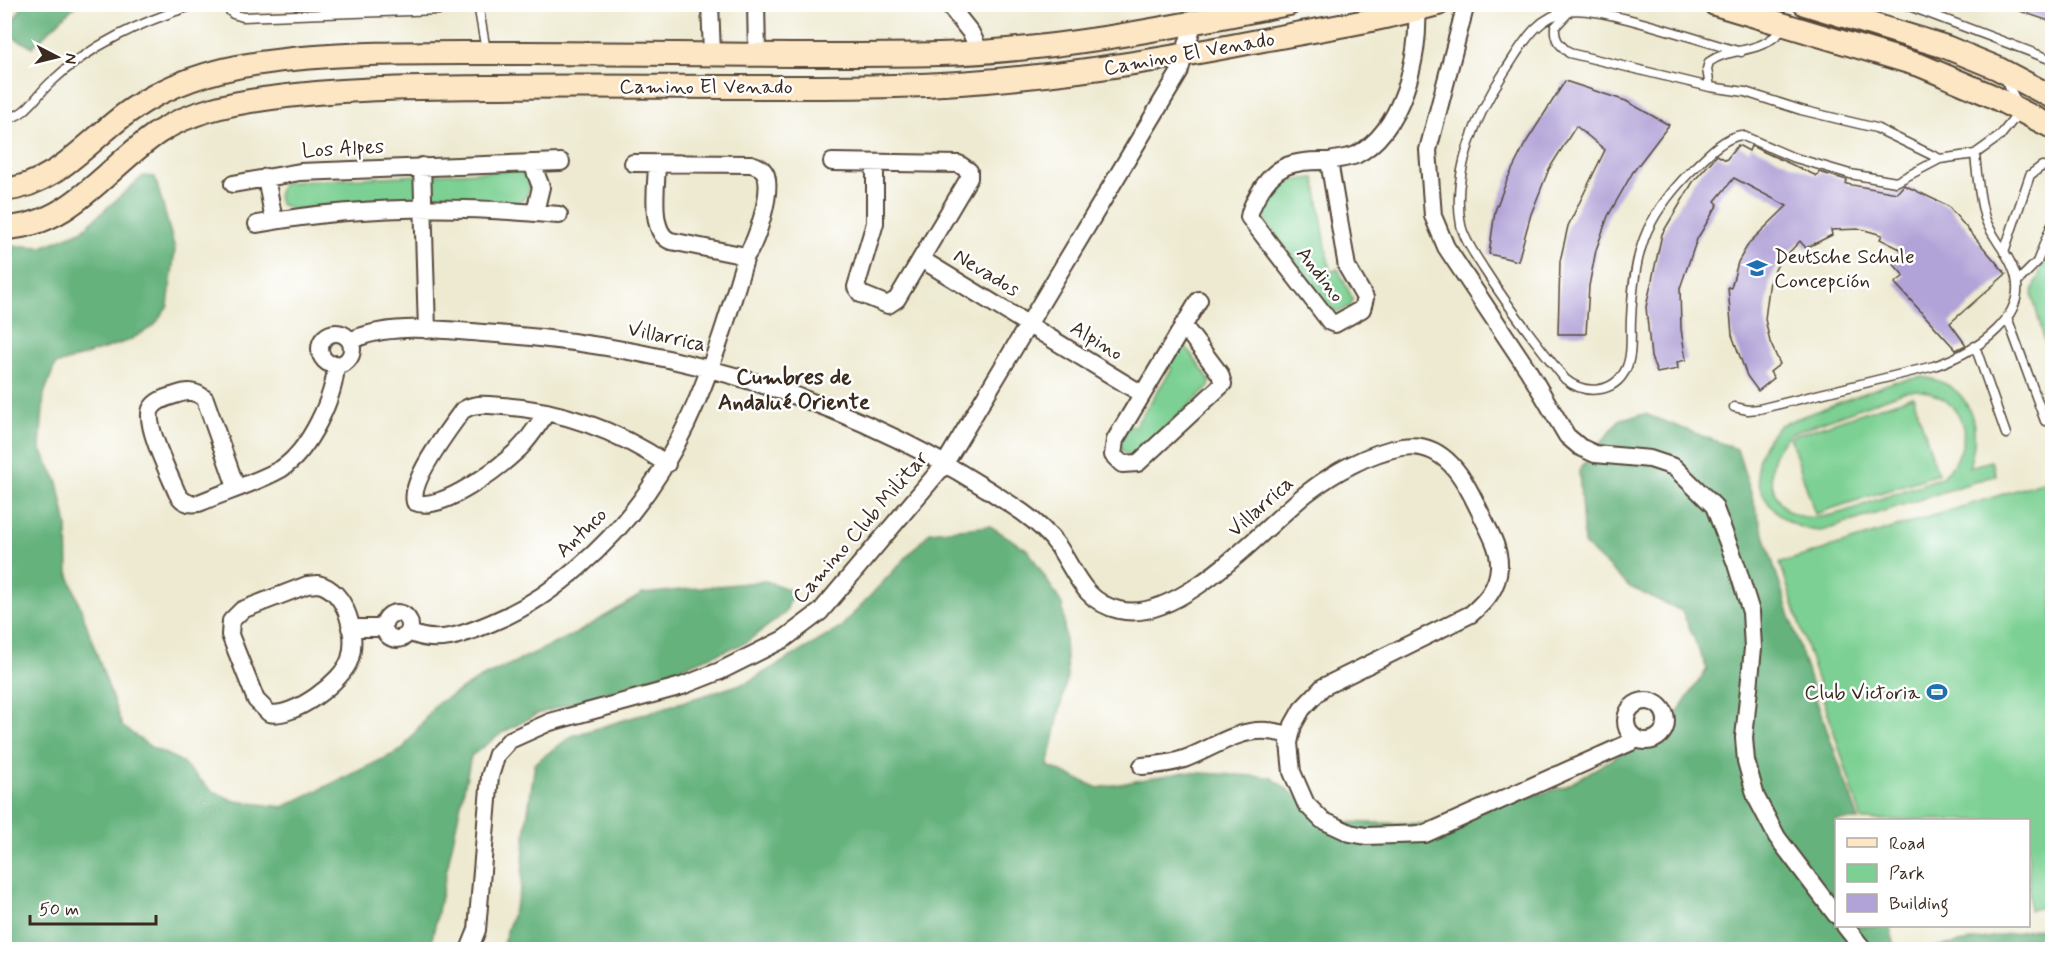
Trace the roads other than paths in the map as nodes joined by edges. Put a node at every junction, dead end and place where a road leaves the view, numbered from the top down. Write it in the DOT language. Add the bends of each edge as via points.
graph roads {
  1 [pos="223,4"];
  2 [pos="478,4"];
  3 [pos="710,4"];
  4 [pos="756,4"];
  5 [pos="948,4"];
  6 [pos="1289,4"];
  7 [pos="1466,4"];
  8 [pos="1716,4"];
  9 [pos="1805,4"];
  10 [pos="1904,4"];
  11 [pos="194,5"];
  12 [pos="1428,7"];
  13 [pos="439,10"];
  14 [pos="1570,11"];
  15 [pos="1791,15"];
  16 [pos="1193,24"];
  17 [pos="980,52"];
  18 [pos="1741,52"];
  19 [pos="454,53"];
  20 [pos="486,53"];
  21 [pos="712,53"];
  22 [pos="757,53"];
  23 [pos="1186,56"];
  24 [pos="2052,60"];
  25 [pos="1997,68"];
  26 [pos="1710,87"];
  27 [pos="455,88"];
  28 [pos="2052,97"];
  29 [pos="2020,110"];
  30 [pos="4,119"];
  31 [pos="2052,127"];
  32 [pos="1975,154"];
  33 [pos="1940,159"];
  34 [pos="561,162"];
  35 [pos="832,162"];
  36 [pos="1329,162"];
  37 [pos="532,163"];
  38 [pos="633,163"];
  39 [pos="657,163"];
  40 [pos="875,163"];
  41 [pos="422,166"];
  42 [pos="2052,168"];
  43 [pos="266,177"];
  44 [pos="233,184"];
  45 [pos="4,190"];
  46 [pos="424,208"];
  47 [pos="534,212"];
  48 [pos="559,215"];
  49 [pos="274,221"];
  50 [pos="256,224"];
  51 [pos="2052,224"];
  52 [pos="4,228"];
  53 [pos="2004,252"];
  54 [pos="746,256"];
  55 [pos="921,259"];
  56 [pos="2017,282"];
  57 [pos="1199,300"];
  58 [pos="2007,317"];
  59 [pos="1029,324"];
  60 [pos="1183,326"];
  61 [pos="426,330"];
  62 [pos="350,341"];
  63 [pos="1975,346"];
  64 [pos="336,364"];
  65 [pos="710,368"];
  66 [pos="1142,394"];
  67 [pos="1734,407"];
  68 [pos="547,412"];
  69 [pos="2045,421"];
  70 [pos="2006,434"];
  71 [pos="667,464"];
  72 [pos="944,465"];
  73 [pos="236,487"];
  74 [pos="350,628"];
  75 [pos="1290,735"];
  76 [pos="1638,739"];
  77 [pos="1142,766"];
  78 [pos="1835,914"];
  79 [pos="1846,927"];
  80 [pos="469,950"];
  81 [pos="1864,950"];
  1 -- 13 [label="lane" via="243,17"];
  2 -- 20 [label="lane"];
  3 -- 21 [label="street"];
  4 -- 22 [label="street"];
  5 -- 17 [label="street" via="971,33"];
  6 -- 16 [label="street, Camino El Venado"];
  7 -- 78 [label="street" via="1428,150 1433,216 1446,246 1567,436 1595,454 1650,459 1674,467 1714,506 1751,612 1753,648 1744,738 1756,797 1777,837"];
  8 -- 15 [label="street"];
  9 -- 25 [label="street" via="1946,47"];
  10 -- 24 [label="lane"];
  11 -- 30 [label="lane" via="140,24 95,47 61,73 25,111"];
  12 -- 23 [label="street, Camino El Venado"];
  12 -- 36 [label="street, Andino" via="1413,74 1400,102 1373,143 1355,155"];
  14 -- 18 [label="lane" via="1603,14"];
  14 -- 26 [label="lane" via="1554,27 1557,42 1569,53"];
  14 -- 33 [label="lane" via="1543,20 1529,35 1482,109 1465,161 1460,206 1461,226 1471,247 1509,308 1565,379 1582,390 1607,387 1625,370 1633,278 1640,245 1676,187 1721,143 1741,135 1792,157 1896,182"];
  15 -- 18 [label="lane" via="1774,39"];
  15 -- 29 [label="street" via="1922,66"];
  16 -- 17 [label="street, Camino El Venado"];
  16 -- 23 [label="street, Camino Club Militar"];
  17 -- 22 [label="street, Camino El Venado"];
  18 -- 26 [label="lane" via="1709,62"];
  19 -- 20 [label="street, Camino El Venado"];
  19 -- 27 [label="street"];
  19 -- 45 [label="street, Camino El Venado" via="289,60 196,78 134,108 49,177 27,187"];
  20 -- 21 [label="street, Camino El Venado"];
  21 -- 22 [label="street, Camino El Venado"];
  23 -- 27 [label="street, Camino El Venado" via="1059,74 952,83"];
  23 -- 59 [label="street, Camino Club Militar"];
  25 -- 28 [label="street"];
  25 -- 29 [label="lane"];
  26 -- 33 [label="lane" via="1744,92 1876,128"];
  27 -- 52 [label="street, Camino El Venado" via="288,95 200,112 157,134 103,182 59,212 39,223"];
  29 -- 31 [label="street"];
  29 -- 32 [label="lane" via="2000,136"];
  32 -- 33 [label="lane"];
  32 -- 53 [label="lane" via="1984,216"];
  34 -- 37 [label="street, Los Alpes"];
  35 -- 40 [label="street, Nevados"];
  36 -- 36 [label="street, Andino" via="1347,267 1365,298 1362,309 1335,324 1248,217 1267,178 1276,170"];
  37 -- 41 [label="street, Los Alpes"];
  37 -- 47 [label="street" via="541,187"];
  38 -- 39 [label="street"];
  39 -- 54 [label="street" via="656,223 661,235 671,241"];
  39 -- 54 [label="street, Antuco" via="751,164 761,168 766,196 753,245"];
  40 -- 55 [label="street, Nevados" via="959,164 968,168 967,181"];
  40 -- 55 [label="street, Nevados" via="875,223 857,280 858,292 891,304"];
  41 -- 43 [label="street, Los Alpes"];
  41 -- 46 [label="street"];
  42 -- 53 [label="lane" via="2042,166 2030,175"];
  43 -- 44 [label="street, Los Alpes"];
  43 -- 49 [label="street"];
  46 -- 47 [label="street"];
  46 -- 49 [label="street"];
  46 -- 61 [label="street"];
  47 -- 48 [label="street"];
  49 -- 50 [label="street"];
  51 -- 56 [label="lane" via="2037,262"];
  53 -- 56 [label="lane"];
  54 -- 65 [label="street, Antuco"];
  55 -- 59 [label="street, Nevados"];
  56 -- 58 [label="lane" via="2017,302"];
  57 -- 60 [label="street"];
  58 -- 63 [label="lane"];
  58 -- 69 [label="lane"];
  59 -- 66 [label="street, Alpino"];
  59 -- 72 [label="street, Camino Club Militar"];
  60 -- 66 [label="street"];
  60 -- 66 [label="street" via="1220,374 1223,384 1138,463 1125,465 1113,455 1113,444"];
  61 -- 62 [label="street, Villarrica" via="378,332"];
  61 -- 65 [label="street, Villarrica" via="572,341"];
  62 -- 64 [label="street" via="348,359"];
  62 -- 64 [label="street, Villarrica" via="338,333 324,338 323,357"];
  63 -- 67 [label="lane" via="1954,359 1885,378 1759,409"];
  63 -- 70 [label="lane"];
  64 -- 73 [label="street" via="328,402 295,456 274,472"];
  65 -- 71 [label="street, Antuco" via="692,418"];
  65 -- 72 [label="street, Villarrica" via="845,413"];
  68 -- 68 [label="street" via="479,404 466,407 419,478 415,502 439,502 484,476 516,451"];
  68 -- 71 [label="street" via="602,428"];
  71 -- 74 [label="street, Antuco" via="616,532 570,574 501,619 451,637 429,639 409,632 408,620 399,614 388,617 384,628"];
  72 -- 75 [label="street, Villarrica" via="1044,529 1082,587 1094,598 1120,610 1140,611 1160,605 1209,577 1251,545 1308,492 1335,474 1402,447 1425,448 1448,460 1464,480 1496,546 1499,571 1492,592 1471,614 1323,687 1302,709"];
  72 -- 80 [label="street, Camino Club Militar" via="820,612 784,639 682,686 550,722 510,740 497,754 490,776 477,930"];
  73 -- 73 [label="street" via="194,504 180,498 151,426 149,415 154,405 187,392 205,399"];
  74 -- 74 [label="street" via="336,595 318,584 242,610 229,628 256,700 263,710 275,715 304,704 342,674 352,652"];
  75 -- 76 [label="street, Villarrica" via="1292,772 1299,793 1313,813 1350,833 1382,837 1425,834 1441,828"];
  75 -- 77 [label="street" via="1251,732 1227,738 1169,764"];
  79 -- 81 [label="street"];
}
